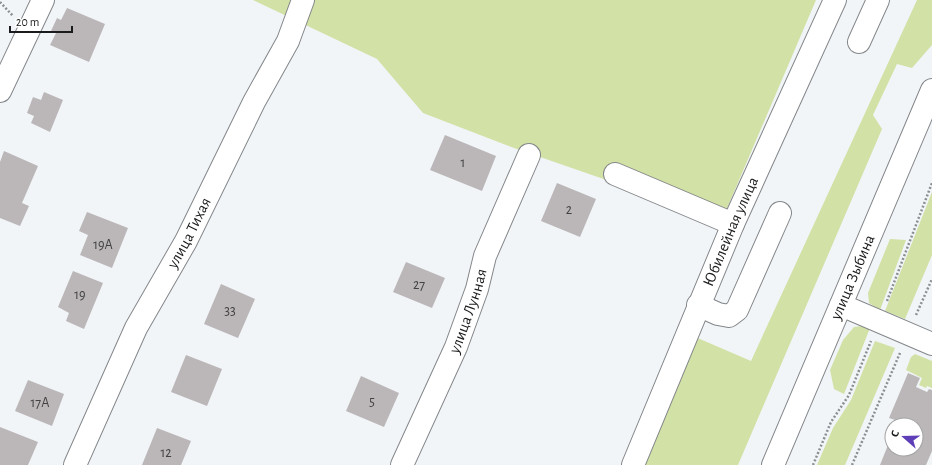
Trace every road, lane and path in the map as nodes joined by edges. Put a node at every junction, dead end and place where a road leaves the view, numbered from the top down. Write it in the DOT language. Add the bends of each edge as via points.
graph roads {
  1 [pos="43,0"];
  2 [pos="303,0"];
  3 [pos="835,0"];
  4 [pos="878,0"];
  5 [pos="859,42"];
  6 [pos="932,90"];
  7 [pos="0,91"];
  8 [pos="529,155"];
  9 [pos="614,174"];
  10 [pos="780,213"];
  11 [pos="733,224"];
  12 [pos="932,279"];
  13 [pos="698,305"];
  14 [pos="841,305"];
  15 [pos="908,334"];
  16 [pos="932,344"];
  17 [pos="75,465"];
  18 [pos="402,465"];
  19 [pos="633,465"];
  20 [pos="773,465"];
  21 [pos="852,465"];
  1 -- 7 [label="street"];
  2 -- 17 [label="street, улица Тихая" via="288,41 254,102 186,241 136,328"];
  3 -- 11 [label="street, Юбилейная улица"];
  4 -- 5 [label="street"];
  6 -- 14 [label="street, улица Зыбина"];
  8 -- 18 [label="street, улица Лунная" via="485,256 477,289 456,347"];
  9 -- 11 [label="street"];
  10 -- 13 [label="street" via="737,310 729,316"];
  11 -- 13 [label="street, Юбилейная улица"];
  12 -- 15 [label="path"];
  13 -- 19 [label="street, Юбилейная улица"];
  14 -- 15 [label="street"];
  14 -- 20 [label="street, улица Зыбина"];
  15 -- 16 [label="street"];
  15 -- 21 [label="path"];
}
